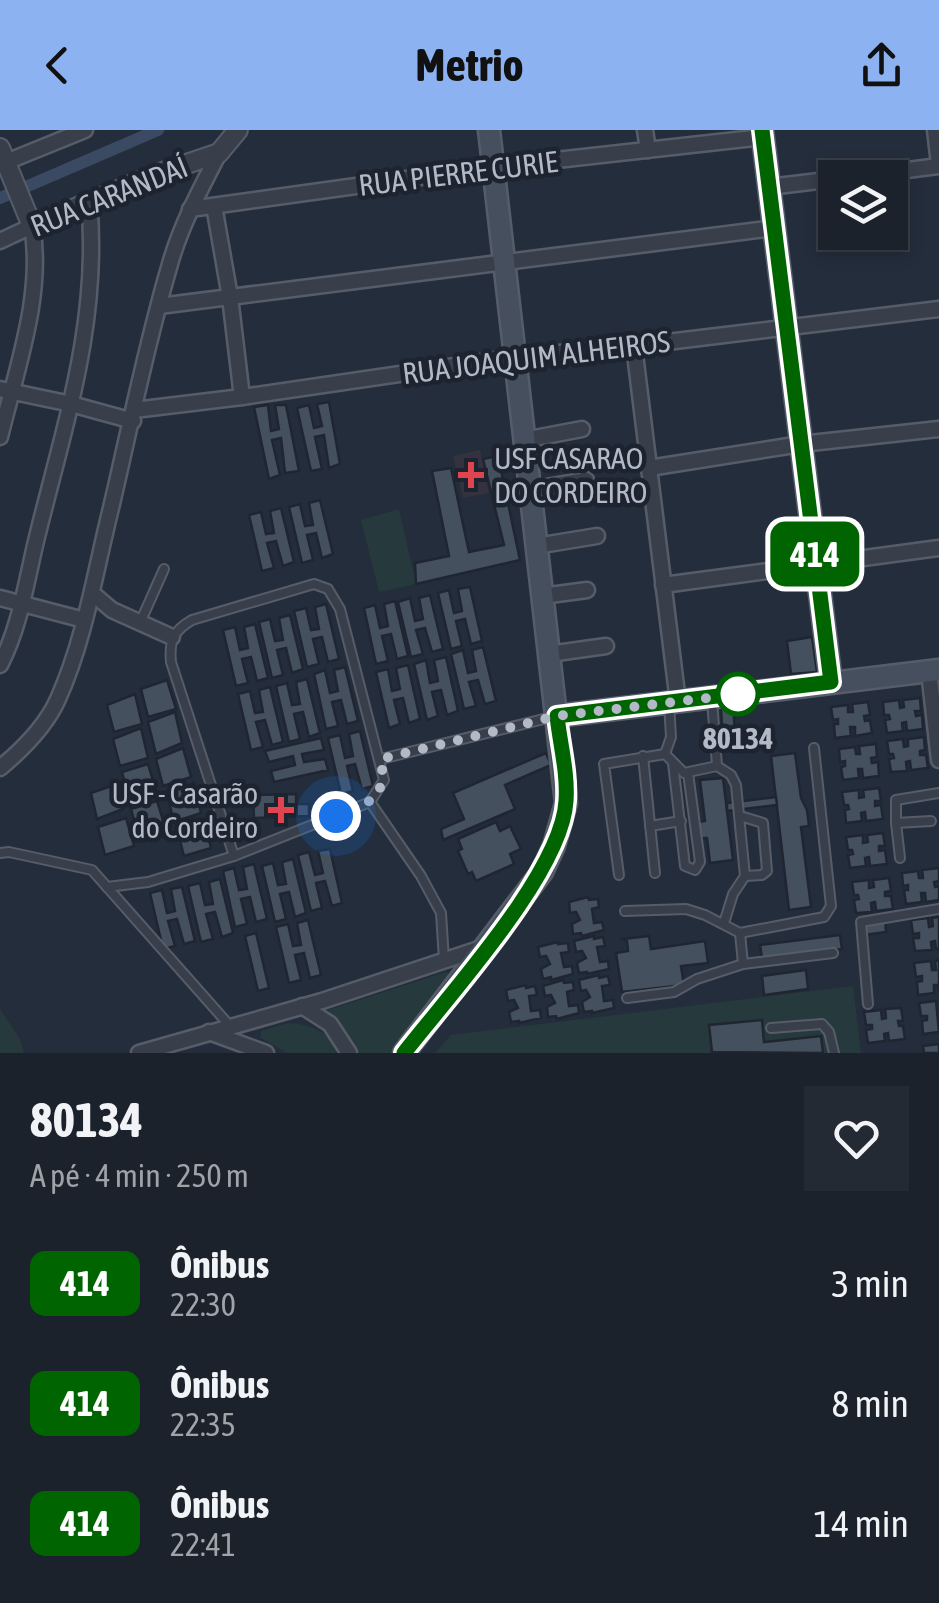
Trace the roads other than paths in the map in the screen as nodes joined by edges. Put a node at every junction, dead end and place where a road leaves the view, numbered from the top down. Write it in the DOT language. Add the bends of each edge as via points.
graph roads {
  1 [pos="84,130"];
  2 [pos="238,130"];
  3 [pos="489,130"];
  4 [pos="645,130"];
  5 [pos="935,130"];
  6 [pos="762,134"];
  7 [pos="648,150"];
  8 [pos="219,153"];
  9 [pos="6,163"];
  10 [pos="939,165"];
  11 [pos="493,167"];
  12 [pos="908,169"];
  13 [pos="818,181"];
  14 [pos="769,187"];
  15 [pos="88,201"];
  16 [pos="214,206"];
  17 [pos="190,208"];
  18 [pos="32,226"];
  19 [pos="774,228"];
  20 [pos="0,240"];
  21 [pos="506,262"];
  22 [pos="230,296"];
  23 [pos="159,306"];
  24 [pos="939,308"];
  25 [pos="787,328"];
  26 [pos="634,346"];
  27 [pos="516,356"];
  28 [pos="6,390"];
  29 [pos="242,398"];
  30 [pos="72,404"];
  31 [pos="134,415"];
  32 [pos="582,429"];
  33 [pos="939,429"];
  34 [pos="0,437"];
  35 [pos="524,440"];
  36 [pos="801,444"];
  37 [pos="649,468"];
  38 [pos="586,480"];
  39 [pos="530,490"];
  40 [pos="596,536"];
  41 [pos="536,546"];
  42 [pos="939,548"];
  43 [pos="816,564"];
  44 [pos="164,569"];
  45 [pos="663,585"];
  46 [pos="586,590"];
  47 [pos="92,593"];
  48 [pos="542,596"];
  49 [pos="0,598"];
  50 [pos="21,604"];
  51 [pos="84,620"];
  52 [pos="140,625"];
  53 [pos="172,637"];
  54 [pos="606,646"];
  55 [pos="549,654"];
  56 [pos="0,665"];
  57 [pos="934,671"];
  58 [pos="831,682"];
  59 [pos="712,698"];
  60 [pos="674,703"];
  61 [pos="557,716"];
  62 [pos="814,748"];
  63 [pos="643,756"];
  64 [pos="669,757"];
  65 [pos="381,759"];
  66 [pos="939,760"];
  67 [pos="716,766"];
  68 [pos="0,768"];
  69 [pos="688,773"];
  70 [pos="939,793"];
  71 [pos="370,802"];
  72 [pos="740,816"];
  73 [pos="682,821"];
  74 [pos="930,821"];
  75 [pos="896,823"];
  76 [pos="650,826"];
  77 [pos="0,853"];
  78 [pos="234,856"];
  79 [pos="900,858"];
  80 [pos="654,873"];
  81 [pos="619,875"];
  82 [pos="746,876"];
  83 [pos="107,887"];
  84 [pos="939,909"];
  85 [pos="625,912"];
  86 [pos="724,924"];
  87 [pos="740,933"];
  88 [pos="488,946"];
  89 [pos="833,953"];
  90 [pos="444,960"];
  91 [pos="744,964"];
  92 [pos="627,998"];
  93 [pos="868,1004"];
  94 [pos="302,1006"];
  95 [pos="230,1026"];
  96 [pos="771,1028"];
  97 [pos="208,1032"];
  98 [pos="139,1053"];
  99 [pos="266,1053"];
  100 [pos="350,1053"];
  101 [pos="404,1053"];
  102 [pos="834,1053"];
  1 -- 9 [label="street"];
  2 -- 8 [label="street"];
  3 -- 11 [label="main road"];
  4 -- 7 [label="street"];
  5 -- 10 [label="street"];
  6 -- 7 [label="street, RUA PIERRE CURIE"];
  6 -- 14 [label="main road"];
  7 -- 11 [label="street, RUA PIERRE CURIE"];
  8 -- 15 [label="street, RUA CARANDAÍ"];
  8 -- 17 [label="street"];
  9 -- 18 [label="street"];
  10 -- 12 [label="street"];
  11 -- 16 [label="street, RUA PIERRE CURIE"];
  11 -- 21 [label="main road"];
  13 -- 14 [label="street"];
  14 -- 19 [label="main road"];
  15 -- 18 [label="street, RUA CARANDAÍ"];
  15 -- 30 [label="street" via="91,291"];
  16 -- 17 [label="street, RUA PIERRE CURIE"];
  16 -- 22 [label="street"];
  17 -- 23 [label="street"];
  18 -- 20 [label="street, RUA CARANDAÍ"];
  18 -- 28 [label="street" via="35,278"];
  19 -- 21 [label="street"];
  19 -- 25 [label="main road"];
  21 -- 22 [label="street"];
  21 -- 27 [label="main road"];
  22 -- 23 [label="street"];
  22 -- 29 [label="street"];
  23 -- 31 [label="street"];
  24 -- 25 [label="street, RUA JOAQUIM ALHEIROS"];
  25 -- 26 [label="street, RUA JOAQUIM ALHEIROS"];
  25 -- 36 [label="main road"];
  26 -- 27 [label="street, RUA JOAQUIM ALHEIROS"];
  26 -- 37 [label="street"];
  27 -- 29 [label="street, RUA JOAQUIM ALHEIROS"];
  27 -- 35 [label="main road"];
  28 -- 30 [label="street"];
  28 -- 34 [label="street"];
  29 -- 31 [label="street, RUA JOAQUIM ALHEIROS"];
  30 -- 31 [label="street"];
  30 -- 50 [label="street"];
  31 -- 47 [label="street"];
  32 -- 35 [label="street"];
  33 -- 36 [label="street"];
  35 -- 39 [label="main road"];
  36 -- 37 [label="street"];
  36 -- 43 [label="main road"];
  37 -- 45 [label="street"];
  38 -- 39 [label="street"];
  39 -- 41 [label="main road"];
  40 -- 41 [label="street"];
  41 -- 48 [label="main road"];
  42 -- 43 [label="street"];
  43 -- 45 [label="street"];
  43 -- 58 [label="main road"];
  44 -- 52 [label="lane"];
  45 -- 60 [label="street"];
  46 -- 48 [label="street"];
  47 -- 51 [label="street"];
  47 -- 52 [label="street"];
  48 -- 55 [label="main road"];
  49 -- 50 [label="street"];
  50 -- 51 [label="street"];
  50 -- 56 [label="street"];
  51 -- 68 [label="street" via="57,702"];
  52 -- 53 [label="street"];
  53 -- 65 [label="lane" via="192,620 314,584 328,589 340,608"];
  53 -- 78 [label="lane" via="171,662"];
  54 -- 55 [label="street"];
  55 -- 61 [label="main road"];
  57 -- 58 [label="main road"];
  57 -- 66 [label="street"];
  58 -- 59 [label="main road"];
  59 -- 60 [label="main road"];
  59 -- 67 [label="lane"];
  60 -- 61 [label="main road"];
  60 -- 64 [label="lane"];
  61 -- 65 [label="lane"];
  61 -- 88 [label="main road" via="564,818 542,872"];
  62 -- 87 [label="lane" via="829,913"];
  63 -- 64 [label="lane"];
  63 -- 76 [label="lane"];
  63 -- 81 [label="lane" via="603,767"];
  64 -- 69 [label="lane"];
  64 -- 73 [label="lane"];
  65 -- 71 [label="lane" via="384,780"];
  67 -- 69 [label="lane"];
  67 -- 72 [label="lane" via="736,785"];
  69 -- 73 [label="lane" via="700,862 695,870 685,866"];
  70 -- 75 [label="lane" via="896,800"];
  71 -- 78 [label="lane"];
  71 -- 90 [label="lane" via="440,913"];
  72 -- 82 [label="lane"];
  72 -- 82 [label="lane" via="763,822 766,870"];
  73 -- 76 [label="lane"];
  74 -- 75 [label="lane"];
  75 -- 79 [label="lane"];
  76 -- 80 [label="lane"];
  77 -- 83 [label="lane" via="92,870"];
  78 -- 83 [label="lane"];
  82 -- 86 [label="lane" via="732,894"];
  83 -- 95 [label="lane"];
  84 -- 93 [label="lane" via="861,922"];
  85 -- 86 [label="lane" via="686,909"];
  86 -- 87 [label="lane"];
  87 -- 91 [label="lane"];
  88 -- 90 [label="street"];
  88 -- 101 [label="main road"];
  89 -- 91 [label="lane"];
  90 -- 94 [label="street"];
  91 -- 92 [label="lane" via="674,992"];
  94 -- 95 [label="street"];
  94 -- 100 [label="street" via="330,1024"];
  95 -- 97 [label="street"];
  96 -- 102 [label="lane" via="822,1024"];
  97 -- 98 [label="street"];
  97 -- 99 [label="street"];
}
